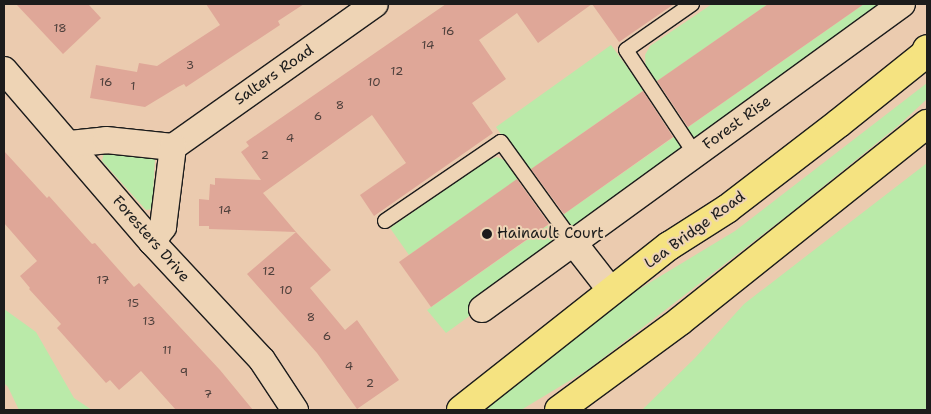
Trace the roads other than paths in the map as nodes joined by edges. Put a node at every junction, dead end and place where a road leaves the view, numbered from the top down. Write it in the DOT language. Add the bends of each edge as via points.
graph roads {
  1 [pos="375,4"];
  2 [pos="692,4"];
  3 [pos="902,4"];
  4 [pos="926,53"];
  5 [pos="4,70"];
  6 [pos="927,124"];
  7 [pos="70,144"];
  8 [pos="173,147"];
  9 [pos="695,154"];
  10 [pos="385,220"];
  11 [pos="152,242"];
  12 [pos="573,242"];
  13 [pos="612,292"];
  14 [pos="482,309"];
  15 [pos="295,410"];
  16 [pos="461,410"];
  17 [pos="559,410"];
  1 -- 8 [label="street, Salters Road"];
  2 -- 9 [label="lane" via="626,50"];
  3 -- 9 [label="street, Forest Rise"];
  4 -- 13 [label="main road, Lea Bridge Road" via="727,209 669,246"];
  5 -- 7 [label="street, Foresters Drive"];
  6 -- 17 [label="main road" via="680,321"];
  7 -- 8 [label="street" via="106,140"];
  7 -- 11 [label="street, Foresters Drive"];
  8 -- 11 [label="street" via="163,227"];
  9 -- 12 [label="street, Forest Rise"];
  10 -- 12 [label="lane" via="501,142"];
  11 -- 15 [label="street, Foresters Drive" via="262,360"];
  12 -- 13 [label="street"];
  12 -- 14 [label="street, Forest Rise"];
  13 -- 16 [label="main road, Lea Bridge Road"];
}
